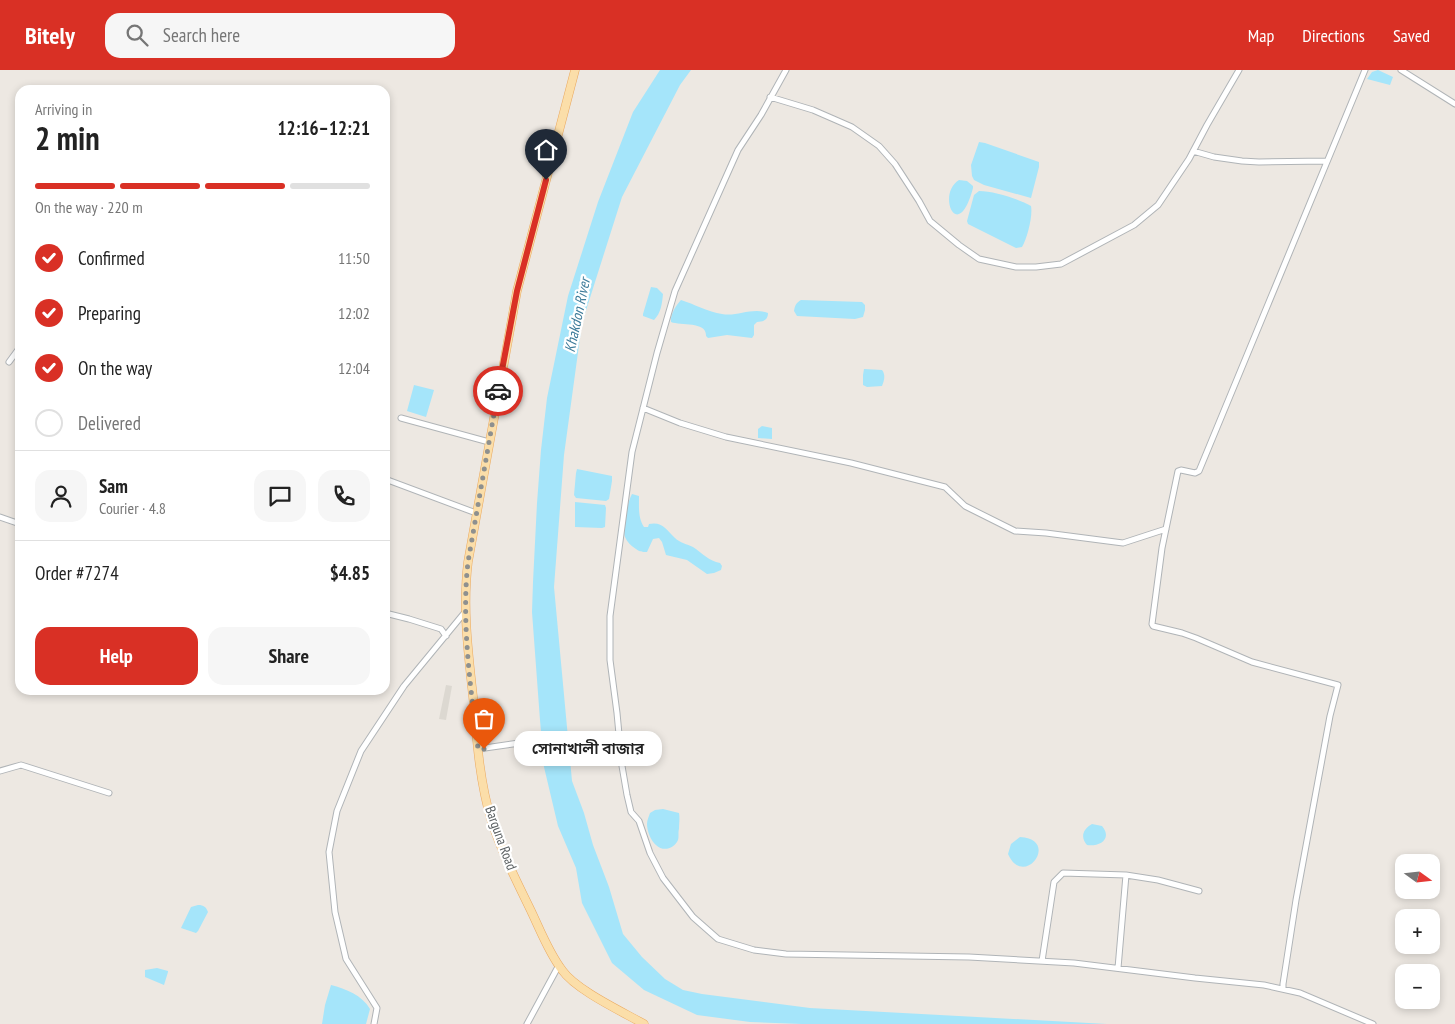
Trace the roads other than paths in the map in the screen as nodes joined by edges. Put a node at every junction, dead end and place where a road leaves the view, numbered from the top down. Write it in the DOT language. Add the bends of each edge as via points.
graph roads {
  1 [pos="575,70"];
  2 [pos="786,70"];
  3 [pos="1239,70"];
  4 [pos="1365,70"];
  5 [pos="1401,70"];
  6 [pos="770,97"];
  7 [pos="1455,104"];
  8 [pos="1193,151"];
  9 [pos="1327,161"];
  10 [pos="15,354"];
  11 [pos="9,362"];
  12 [pos="643,408"];
  13 [pos="401,418"];
  14 [pos="489,442"];
  15 [pos="390,481"];
  16 [pos="476,513"];
  17 [pos="0,517"];
  18 [pos="15,522"];
  19 [pos="1166,529"];
  20 [pos="465,612"];
  21 [pos="390,615"];
  22 [pos="446,636"];
  23 [pos="620,739"];
  24 [pos="478,749"];
  25 [pos="0,771"];
  26 [pos="109,793"];
  27 [pos="1126,875"];
  28 [pos="1199,891"];
  29 [pos="1042,961"];
  30 [pos="559,966"];
  31 [pos="1118,968"];
  32 [pos="1283,989"];
  33 [pos="374,1024"];
  34 [pos="527,1024"];
  35 [pos="644,1024"];
  36 [pos="1373,1024"];
  1 -- 14 [label="main road, Barguna Road" via="517,291"];
  2 -- 6 [label="street"];
  3 -- 8 [label="street"];
  4 -- 9 [label="street"];
  5 -- 7 [label="street"];
  6 -- 8 [label="street" via="813,110 852,127 879,146 896,164 930,221 979,259 1016,267 1061,264 1134,226 1158,205"];
  6 -- 12 [label="street" via="738,150 675,292"];
  8 -- 9 [label="street" via="1251,162"];
  9 -- 19 [label="street" via="1199,471 1178,471"];
  10 -- 11 [label="street"];
  12 -- 19 [label="street" via="726,437 945,487 965,506 1015,531 1123,543"];
  12 -- 23 [label="street" via="632,452 610,616 610,660"];
  13 -- 14 [label="street"];
  14 -- 16 [label="main road, Barguna Road"];
  15 -- 16 [label="street"];
  16 -- 20 [label="main road, Barguna Road" via="465,587"];
  17 -- 18 [label="street"];
  19 -- 32 [label="street" via="1153,626 1196,638 1252,662 1338,685 1296,900"];
  20 -- 22 [label="street"];
  20 -- 24 [label="main road, Barguna Road"];
  21 -- 22 [label="street" via="441,629"];
  22 -- 33 [label="street" via="404,686 360,751 337,811 329,852 335,912 346,959 377,1008"];
  23 -- 24 [label="street" via="582,743 540,740"];
  23 -- 29 [label="street" via="626,795 650,853 663,878 693,917 718,939 754,950 786,954"];
  24 -- 30 [label="main road, Barguna Road" via="491,818 512,871"];
  25 -- 26 [label="street" via="21,765"];
  27 -- 28 [label="street"];
  27 -- 29 [label="street" via="1063,873 1054,882"];
  27 -- 31 [label="street"];
  29 -- 31 [label="street"];
  30 -- 34 [label="street"];
  30 -- 35 [label="main road, Barguna Road" via="575,983"];
  31 -- 32 [label="street"];
  32 -- 36 [label="street"];
}
